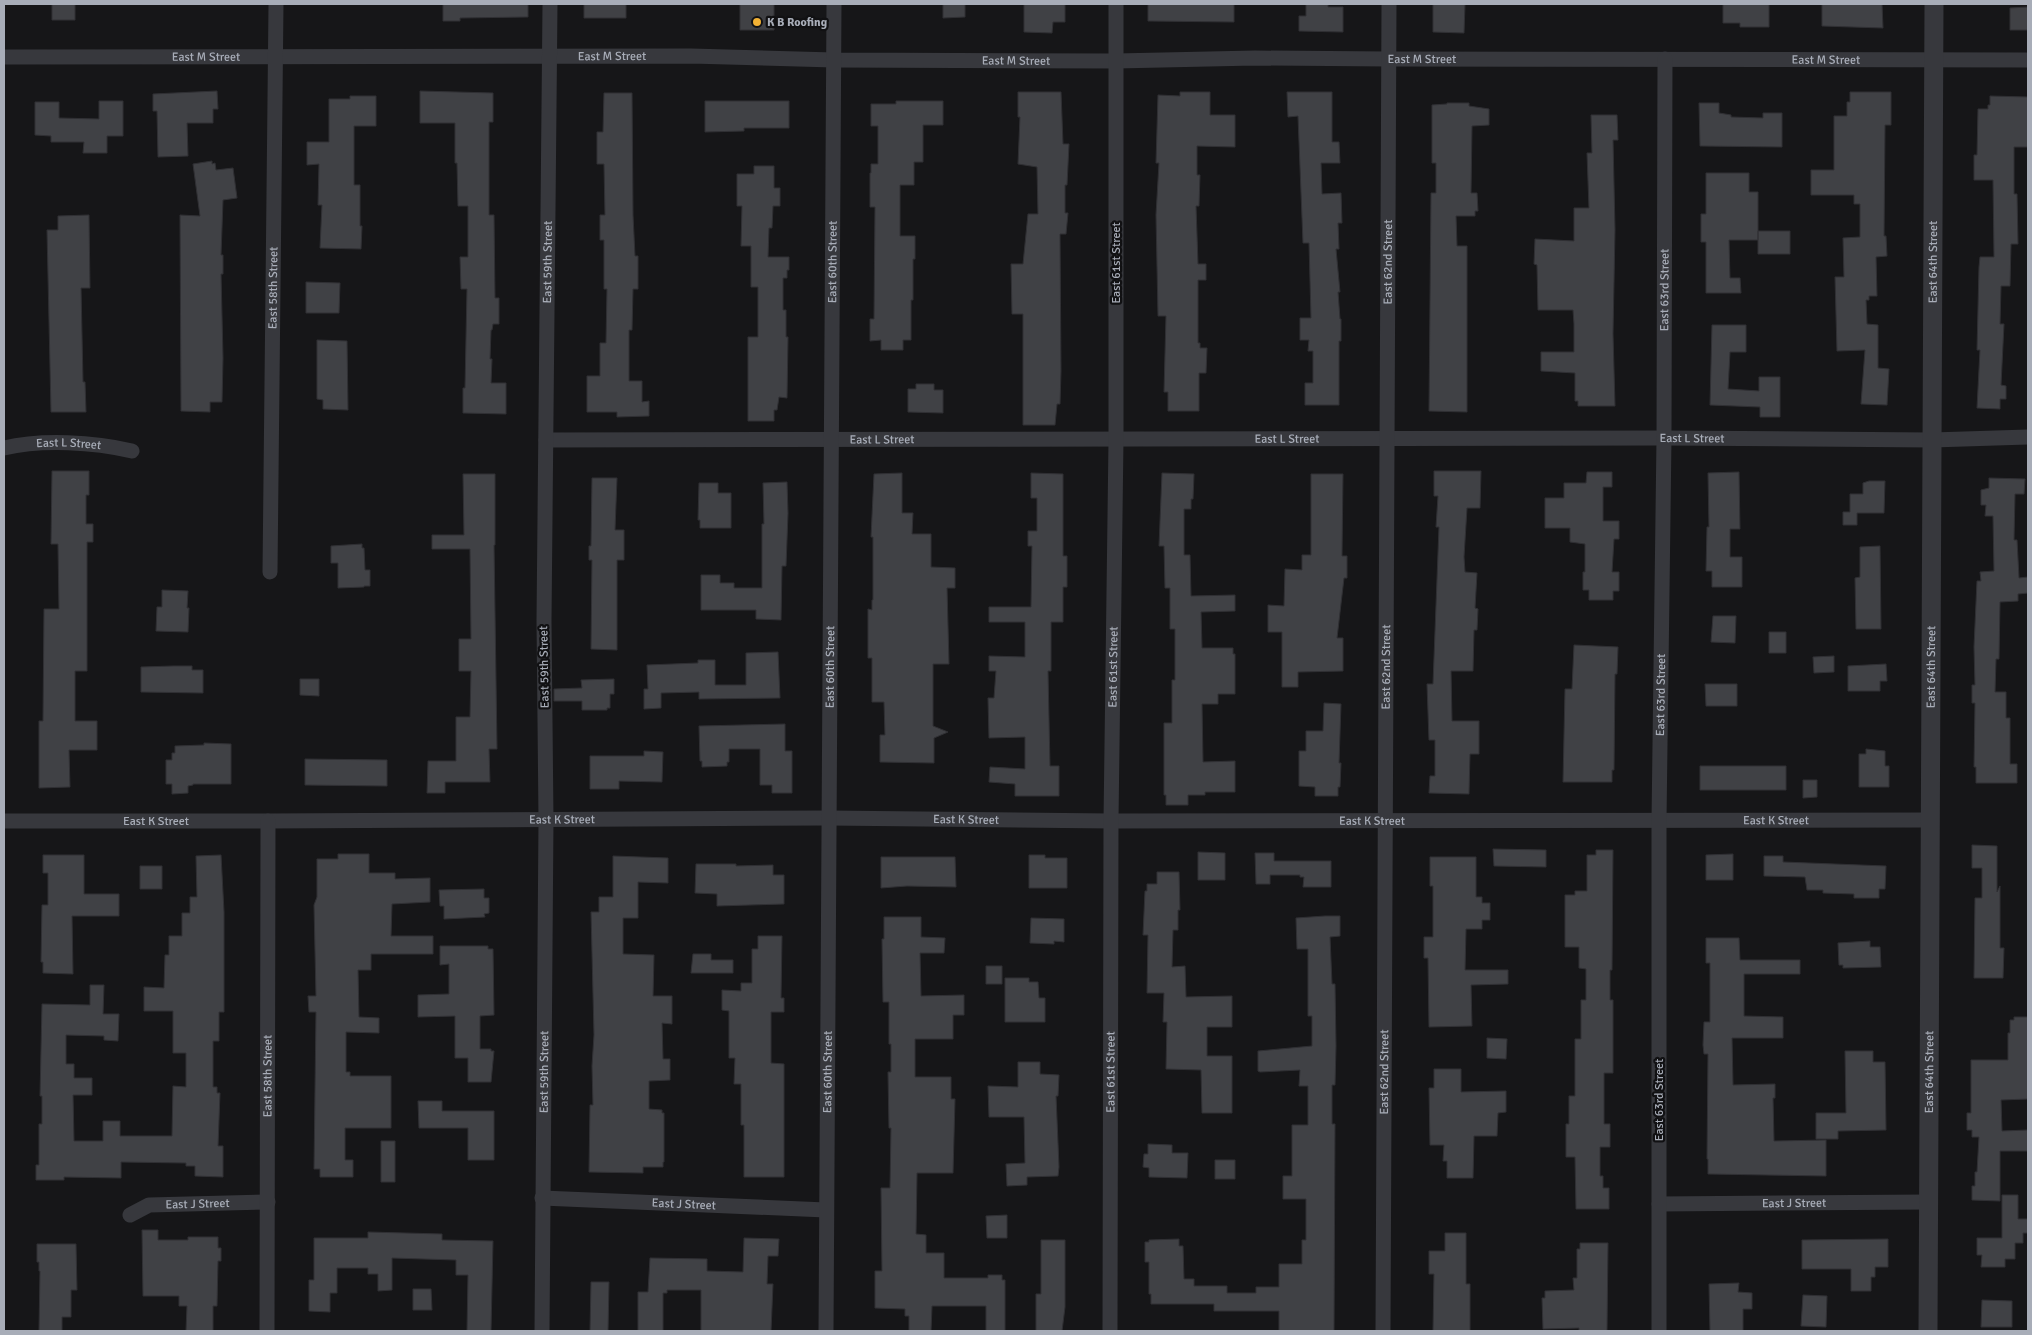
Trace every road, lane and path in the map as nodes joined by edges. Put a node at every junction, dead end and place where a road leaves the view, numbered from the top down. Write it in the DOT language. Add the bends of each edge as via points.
graph roads {
  1 [pos="276,4"];
  2 [pos="550,4"];
  3 [pos="834,4"];
  4 [pos="1116,4"];
  5 [pos="1389,4"];
  6 [pos="1934,4"];
  7 [pos="550,56"];
  8 [pos="4,57"];
  9 [pos="275,57"];
  10 [pos="1665,58"];
  11 [pos="1388,59"];
  12 [pos="834,60"];
  13 [pos="1933,60"];
  14 [pos="2028,60"];
  15 [pos="1116,61"];
  16 [pos="2028,437"];
  17 [pos="1664,438"];
  18 [pos="546,440"];
  19 [pos="831,440"];
  20 [pos="1116,440"];
  21 [pos="1388,440"];
  22 [pos="1932,440"];
  23 [pos="4,448"];
  24 [pos="132,451"];
  25 [pos="270,572"];
  26 [pos="828,818"];
  27 [pos="1385,819"];
  28 [pos="546,820"];
  29 [pos="1930,820"];
  30 [pos="4,821"];
  31 [pos="268,821"];
  32 [pos="1111,821"];
  33 [pos="1659,821"];
  34 [pos="542,1198"];
  35 [pos="268,1202"];
  36 [pos="1928,1202"];
  37 [pos="1659,1204"];
  38 [pos="826,1210"];
  39 [pos="130,1215"];
  40 [pos="267,1331"];
  41 [pos="542,1331"];
  42 [pos="826,1331"];
  43 [pos="1110,1331"];
  44 [pos="1383,1331"];
  45 [pos="1659,1331"];
  46 [pos="1928,1331"];
  1 -- 9 [label="street, East 58th Street"];
  2 -- 7 [label="street, East 59th Street"];
  3 -- 12 [label="street, East 60th Street"];
  4 -- 15 [label="street, East 61st Street"];
  5 -- 11 [label="street, East 62nd Street"];
  6 -- 13 [label="street, East 64th Street"];
  7 -- 9 [label="street, East M Street"];
  7 -- 12 [label="street, East M Street"];
  7 -- 18 [label="street, East 59th Street"];
  8 -- 9 [label="street, East M Street"];
  9 -- 25 [label="street, East 58th Street"];
  10 -- 11 [label="street, East M Street"];
  10 -- 13 [label="street, East M Street"];
  10 -- 17 [label="street, East 63rd Street"];
  11 -- 15 [label="street, East M Street"];
  11 -- 21 [label="street, East 62nd Street"];
  12 -- 15 [label="street, East M Street"];
  12 -- 19 [label="street, East 60th Street"];
  13 -- 14 [label="street, East M Street"];
  13 -- 22 [label="street, East 64th Street"];
  15 -- 20 [label="street, East 61st Street"];
  16 -- 22 [label="street, East L Street"];
  17 -- 21 [label="street, East L Street"];
  17 -- 22 [label="street, East L Street"];
  17 -- 33 [label="street, East 63rd Street"];
  18 -- 19 [label="street, East L Street"];
  18 -- 28 [label="street, East 59th Street"];
  19 -- 20 [label="street, East L Street"];
  19 -- 26 [label="street, East 60th Street"];
  20 -- 21 [label="street, East L Street"];
  20 -- 32 [label="street, East 61st Street"];
  21 -- 27 [label="street, East 62nd Street"];
  22 -- 29 [label="street, East 64th Street"];
  23 -- 24 [label="street, East L Street" via="24,443 106,445"];
  26 -- 28 [label="street, East K Street"];
  26 -- 32 [label="street, East K Street"];
  26 -- 38 [label="street, East 60th Street"];
  27 -- 32 [label="street, East K Street"];
  27 -- 33 [label="street, East K Street"];
  27 -- 44 [label="street, East 62nd Street"];
  28 -- 31 [label="street, East K Street"];
  28 -- 34 [label="street, East 59th Street"];
  29 -- 33 [label="street, East K Street"];
  29 -- 36 [label="street, East 64th Street"];
  30 -- 31 [label="street, East K Street"];
  31 -- 35 [label="street, East 58th Street"];
  32 -- 43 [label="street, East 61st Street"];
  33 -- 37 [label="street, East 63rd Street"];
  34 -- 38 [label="street, East J Street"];
  34 -- 41 [label="street, East 59th Street"];
  35 -- 39 [label="street, East J Street" via="149,1205"];
  35 -- 40 [label="street, East 58th Street"];
  36 -- 37 [label="street, East J Street"];
  36 -- 46 [label="street, East 64th Street"];
  37 -- 45 [label="street, East 63rd Street"];
  38 -- 42 [label="street, East 60th Street"];
}
